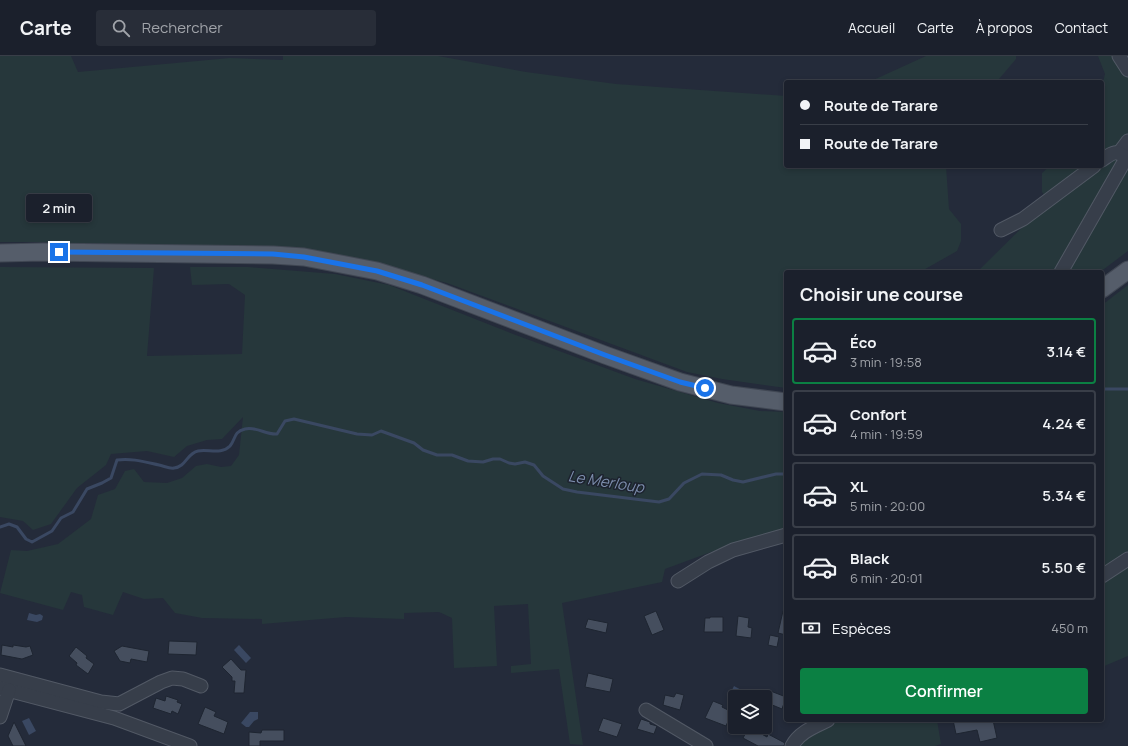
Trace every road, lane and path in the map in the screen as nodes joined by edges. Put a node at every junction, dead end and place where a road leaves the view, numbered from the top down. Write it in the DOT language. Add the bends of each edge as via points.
graph roads {
  1 [pos="1119,56"];
  2 [pos="1128,70"];
  3 [pos="1128,141"];
  4 [pos="1119,153"];
  5 [pos="1104,159"];
  6 [pos="1091,168"];
  7 [pos="1001,230"];
  8 [pos="0,253"];
  9 [pos="1062,270"];
  10 [pos="1128,270"];
  11 [pos="1104,288"];
  12 [pos="784,402"];
  13 [pos="784,536"];
  14 [pos="1128,559"];
  15 [pos="1104,575"];
  16 [pos="678,581"];
  17 [pos="0,675"];
  18 [pos="202,686"];
  19 [pos="4,689"];
  20 [pos="52,695"];
  21 [pos="646,710"];
  22 [pos="0,716"];
  23 [pos="824,722"];
  24 [pos="190,746"];
  25 [pos="706,746"];
  26 [pos="792,746"];
  1 -- 2 [label="street"];
  3 -- 4 [label="street"];
  4 -- 5 [label="street" via="1112,153"];
  4 -- 9 [label="street" via="1125,157 1124,162"];
  6 -- 7 [label="street" via="1023,219"];
  8 -- 12 [label="main road" via="273,254 346,264 422,285 680,382 731,395"];
  10 -- 11 [label="main road"];
  13 -- 16 [label="street" via="733,550"];
  14 -- 15 [label="street"];
  17 -- 20 [label="street"];
  18 -- 20 [label="street" via="184,679 172,678 119,704"];
  19 -- 20 [label="street"];
  19 -- 22 [label="street"];
  20 -- 24 [label="street"];
  21 -- 25 [label="street"];
  23 -- 26 [label="street" via="802,734"];
}
